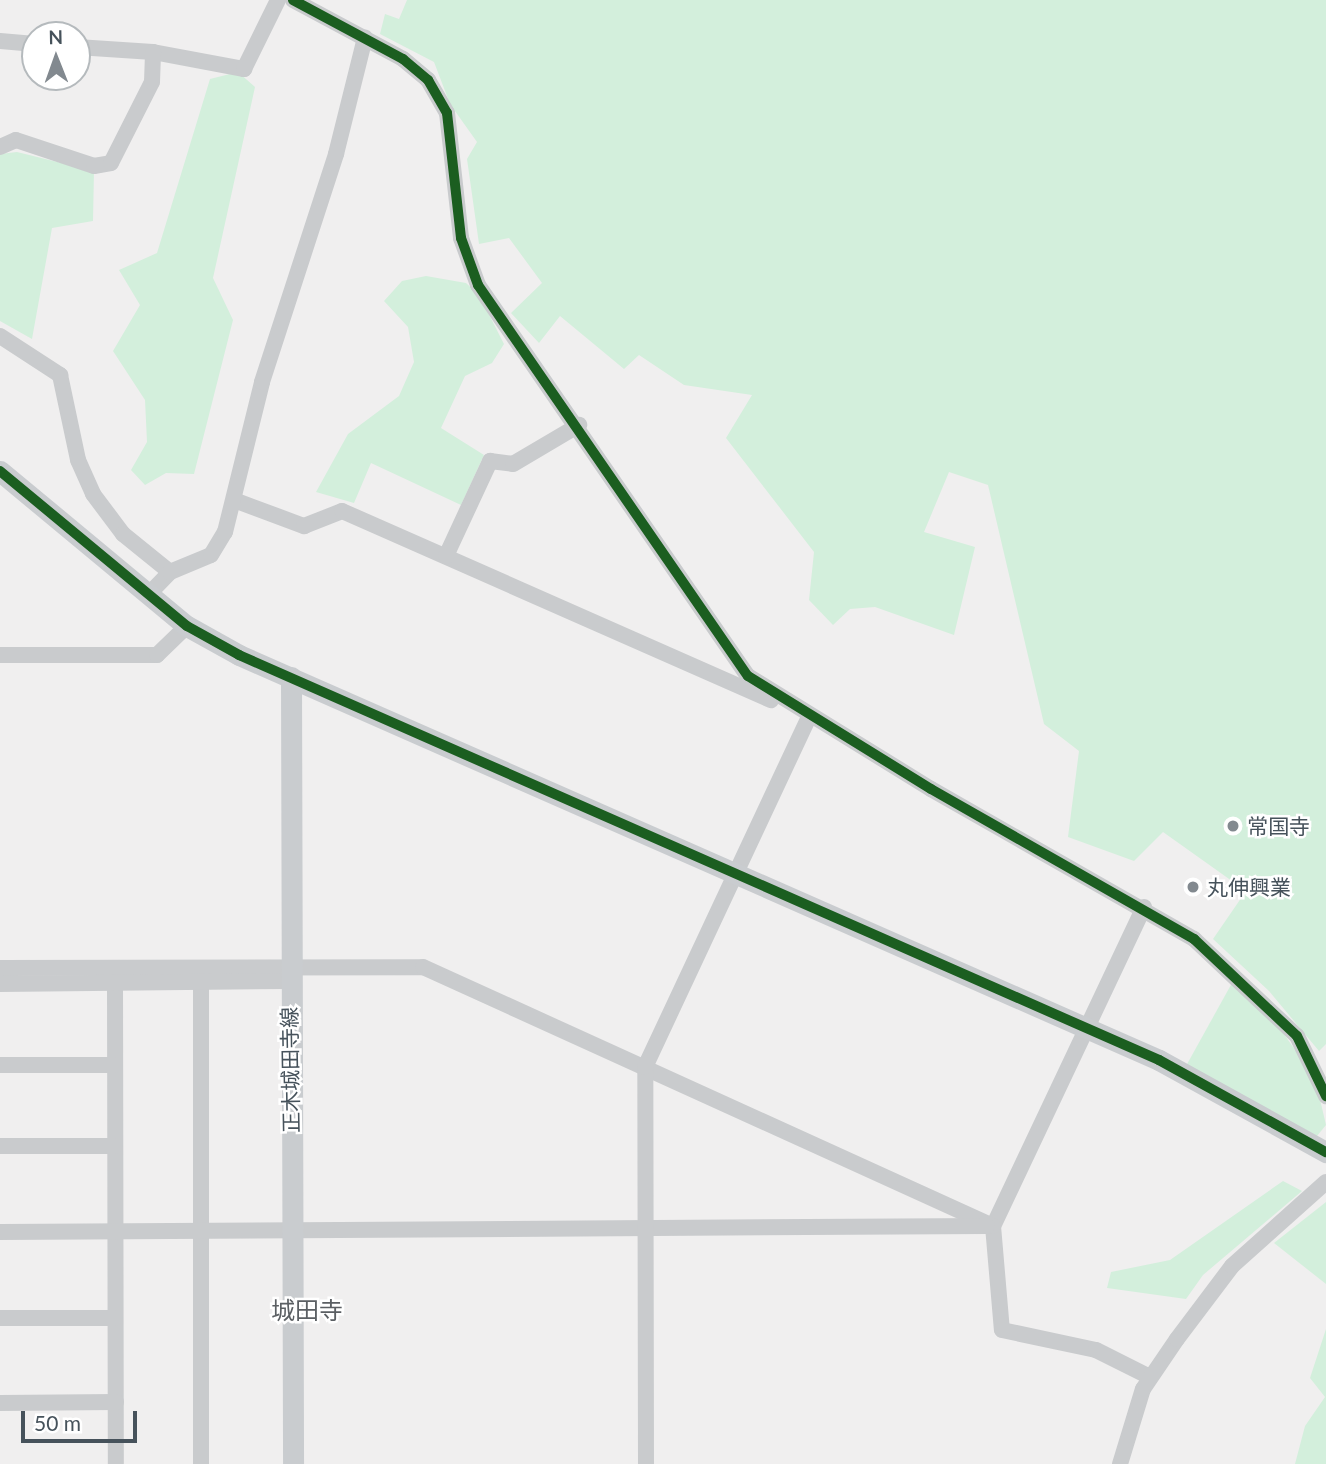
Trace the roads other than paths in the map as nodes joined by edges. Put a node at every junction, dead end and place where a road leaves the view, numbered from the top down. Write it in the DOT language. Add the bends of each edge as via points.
graph roads {
  1 [pos="278,0"];
  2 [pos="293,0"];
  3 [pos="365,38"];
  4 [pos="0,41"];
  5 [pos="21,43"];
  6 [pos="91,48"];
  7 [pos="153,52"];
  8 [pos="0,147"];
  9 [pos="0,336"];
  10 [pos="579,425"];
  11 [pos="0,471"];
  12 [pos="234,500"];
  13 [pos="446,556"];
  14 [pos="170,572"];
  15 [pos="148,595"];
  16 [pos="187,626"];
  17 [pos="0,655"];
  18 [pos="291,677"];
  19 [pos="809,717"];
  20 [pos="737,870"];
  21 [pos="1144,907"];
  22 [pos="0,968"];
  23 [pos="288,972"];
  24 [pos="116,982"];
  25 [pos="201,982"];
  26 [pos="0,984"];
  27 [pos="1085,1027"];
  28 [pos="0,1065"];
  29 [pos="115,1065"];
  30 [pos="645,1067"];
  31 [pos="1326,1096"];
  32 [pos="0,1146"];
  33 [pos="115,1146"];
  34 [pos="1326,1152"];
  35 [pos="1326,1182"];
  36 [pos="993,1226"];
  37 [pos="0,1232"];
  38 [pos="115,1232"];
  39 [pos="203,1232"];
  40 [pos="293,1232"];
  41 [pos="643,1232"];
  42 [pos="0,1318"];
  43 [pos="115,1318"];
  44 [pos="1150,1377"];
  45 [pos="116,1402"];
  46 [pos="0,1403"];
  47 [pos="116,1464"];
  48 [pos="201,1464"];
  49 [pos="293,1464"];
  50 [pos="646,1464"];
  51 [pos="1120,1464"];
  1 -- 7 [label="street" via="244,69"];
  2 -- 3 [label="street"];
  3 -- 10 [label="street" via="428,80 447,113 461,239 478,285"];
  3 -- 12 [label="street" via="336,155 262,382"];
  4 -- 5 [label="street"];
  6 -- 7 [label="street"];
  7 -- 8 [label="street" via="152,82 111,163 94,166 16,140"];
  9 -- 14 [label="street" via="60,375 78,460 93,494 123,534"];
  10 -- 13 [label="street" via="513,464 490,461"];
  10 -- 19 [label="street" via="748,676"];
  11 -- 15 [label="street"];
  12 -- 13 [label="street" via="304,526 342,511"];
  12 -- 14 [label="street" via="211,555"];
  13 -- 19 [label="street"];
  14 -- 15 [label="street"];
  15 -- 16 [label="street"];
  16 -- 17 [label="street" via="157,655"];
  16 -- 18 [label="street"];
  18 -- 20 [label="street"];
  18 -- 23 [label="street, 正木城田寺線"];
  19 -- 20 [label="street"];
  19 -- 21 [label="street"];
  20 -- 27 [label="street"];
  20 -- 30 [label="street"];
  21 -- 27 [label="street"];
  21 -- 31 [label="street" via="1244,980 1297,1036"];
  22 -- 23 [label="street"];
  23 -- 25 [label="street"];
  23 -- 30 [label="street" via="423,967"];
  23 -- 40 [label="street, 正木城田寺線"];
  24 -- 25 [label="street"];
  24 -- 26 [label="street"];
  24 -- 29 [label="street"];
  25 -- 39 [label="street"];
  27 -- 34 [label="street" via="1178,1070"];
  27 -- 36 [label="street"];
  28 -- 29 [label="street"];
  29 -- 33 [label="street"];
  30 -- 36 [label="street"];
  30 -- 41 [label="street"];
  32 -- 33 [label="street"];
  33 -- 38 [label="street"];
  35 -- 44 [label="street" via="1232,1266"];
  36 -- 41 [label="street"];
  36 -- 44 [label="street" via="1002,1330 1096,1350"];
  37 -- 38 [label="street"];
  38 -- 39 [label="street"];
  38 -- 43 [label="street"];
  39 -- 40 [label="street"];
  39 -- 48 [label="street"];
  40 -- 41 [label="street"];
  40 -- 49 [label="street, 正木城田寺線"];
  41 -- 50 [label="street"];
  42 -- 43 [label="street"];
  43 -- 45 [label="street"];
  44 -- 51 [label="street"];
  45 -- 46 [label="street"];
  45 -- 47 [label="street"];
}
